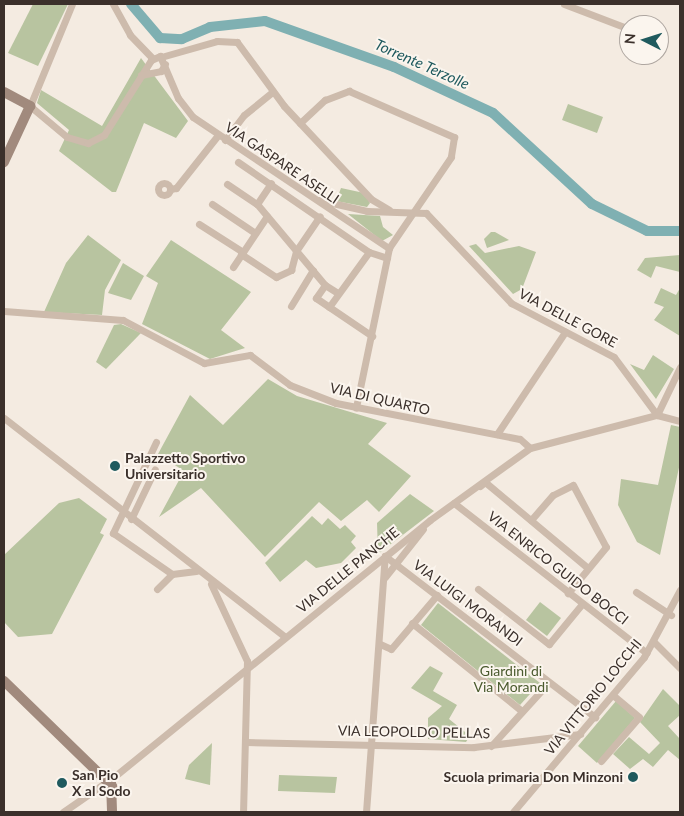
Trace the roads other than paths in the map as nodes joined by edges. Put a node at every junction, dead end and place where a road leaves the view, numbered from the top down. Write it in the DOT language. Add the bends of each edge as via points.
graph roads {
  1 [pos="72,4"];
  2 [pos="113,4"];
  3 [pos="564,4"];
  4 [pos="619,24"];
  5 [pos="161,57"];
  6 [pos="151,60"];
  7 [pos="165,64"];
  8 [pos="156,72"];
  9 [pos="141,75"];
  10 [pos="173,88"];
  11 [pos="4,92"];
  12 [pos="272,92"];
  13 [pos="30,106"];
  14 [pos="300,123"];
  15 [pos="218,135"];
  16 [pos="225,140"];
  17 [pos="4,162"];
  18 [pos="238,162"];
  19 [pos="156,177"];
  20 [pos="270,183"];
  21 [pos="226,184"];
  22 [pos="313,199"];
  23 [pos="212,204"];
  24 [pos="257,204"];
  25 [pos="345,207"];
  26 [pos="416,209"];
  27 [pos="392,211"];
  28 [pos="267,216"];
  29 [pos="320,216"];
  30 [pos="341,219"];
  31 [pos="199,224"];
  32 [pos="403,226"];
  33 [pos="255,233"];
  34 [pos="389,248"];
  35 [pos="296,251"];
  36 [pos="369,252"];
  37 [pos="242,253"];
  38 [pos="387,258"];
  39 [pos="233,267"];
  40 [pos="313,270"];
  41 [pos="325,285"];
  42 [pos="338,293"];
  43 [pos="291,306"];
  44 [pos="329,307"];
  45 [pos="4,311"];
  46 [pos="565,332"];
  47 [pos="372,336"];
  48 [pos="680,367"];
  49 [pos="356,408"];
  50 [pos="657,415"];
  51 [pos="4,418"];
  52 [pos="680,421"];
  53 [pos="497,434"];
  54 [pos="156,442"];
  55 [pos="530,448"];
  56 [pos="155,469"];
  57 [pos="474,488"];
  58 [pos="454,503"];
  59 [pos="121,512"];
  60 [pos="131,519"];
  61 [pos="430,520"];
  62 [pos="531,520"];
  63 [pos="386,556"];
  64 [pos="396,564"];
  65 [pos="588,568"];
  66 [pos="196,571"];
  67 [pos="172,574"];
  68 [pos="385,578"];
  69 [pos="210,582"];
  70 [pos="478,589"];
  71 [pos="157,590"];
  72 [pos="680,590"];
  73 [pos="568,592"];
  74 [pos="636,592"];
  75 [pos="437,595"];
  76 [pos="582,604"];
  77 [pos="671,615"];
  78 [pos="412,624"];
  79 [pos="285,637"];
  80 [pos="654,642"];
  81 [pos="380,644"];
  82 [pos="647,653"];
  83 [pos="248,667"];
  84 [pos="680,668"];
  85 [pos="4,681"];
  86 [pos="549,682"];
  87 [pos="613,695"];
  88 [pos="522,711"];
  89 [pos="595,717"];
  90 [pos="580,734"];
  91 [pos="246,742"];
  92 [pos="372,743"];
  93 [pos="491,746"];
  94 [pos="601,761"];
  95 [pos="109,782"];
  96 [pos="63,812"];
  97 [pos="112,812"];
  98 [pos="243,812"];
  99 [pos="366,812"];
  100 [pos="514,812"];
  1 -- 13 [label="street"];
  2 -- 6 [label="street" via="130,34"];
  3 -- 4 [label="street"];
  5 -- 6 [label="street"];
  5 -- 7 [label="street"];
  5 -- 12 [label="street" via="183,48 234,40"];
  6 -- 8 [label="street"];
  6 -- 9 [label="street"];
  7 -- 8 [label="street"];
  7 -- 10 [label="street, VIA GASPARE ASELLI"];
  8 -- 9 [label="street"];
  8 -- 10 [label="street, VIA GASPARE ASELLI"];
  9 -- 13 [label="street" via="108,131 94,141 70,139"];
  10 -- 15 [label="street, VIA GASPARE ASELLI" via="188,112"];
  11 -- 13 [label="main road"];
  12 -- 14 [label="street"];
  12 -- 16 [label="street" via="244,115"];
  13 -- 17 [label="main road"];
  14 -- 26 [label="street" via="325,100 348,91 452,134 451,157"];
  14 -- 27 [label="street" via="371,199"];
  15 -- 16 [label="street, VIA GASPARE ASELLI"];
  15 -- 19 [label="street" via="176,188 162,195"];
  16 -- 22 [label="street, VIA GASPARE ASELLI"];
  18 -- 20 [label="street"];
  20 -- 24 [label="street"];
  20 -- 29 [label="street"];
  21 -- 24 [label="street"];
  22 -- 25 [label="street"];
  22 -- 30 [label="street, VIA GASPARE ASELLI"];
  23 -- 33 [label="street"];
  24 -- 28 [label="street"];
  25 -- 27 [label="street"];
  25 -- 30 [label="street"];
  26 -- 27 [label="street"];
  26 -- 32 [label="street"];
  26 -- 46 [label="street, VIA DELLE GORE" via="430,216 511,303"];
  27 -- 32 [label="street" via="404,216"];
  28 -- 33 [label="street"];
  28 -- 35 [label="street"];
  29 -- 35 [label="street"];
  29 -- 36 [label="street"];
  30 -- 34 [label="street, VIA GASPARE ASELLI"];
  31 -- 37 [label="street"];
  32 -- 34 [label="street"];
  33 -- 37 [label="street"];
  34 -- 38 [label="street"];
  35 -- 37 [label="street" via="290,270 276,277"];
  35 -- 40 [label="street"];
  36 -- 38 [label="street"];
  36 -- 42 [label="street"];
  37 -- 39 [label="street"];
  38 -- 47 [label="street"];
  40 -- 41 [label="street"];
  40 -- 43 [label="street"];
  41 -- 42 [label="street"];
  41 -- 44 [label="street" via="316,298"];
  42 -- 44 [label="street"];
  44 -- 47 [label="street"];
  45 -- 49 [label="street, VIA DI QUARTO" via="123,320 204,363 250,355 290,386"];
  46 -- 50 [label="street, VIA DELLE GORE" via="614,356"];
  46 -- 53 [label="street"];
  47 -- 49 [label="street"];
  48 -- 50 [label="street"];
  49 -- 53 [label="street, VIA DI QUARTO"];
  50 -- 52 [label="street, VIA DELLE PANCHE"];
  50 -- 55 [label="street, VIA DELLE PANCHE"];
  51 -- 59 [label="street"];
  53 -- 55 [label="street, VIA DI QUARTO" via="525,440"];
  54 -- 59 [label="street"];
  55 -- 57 [label="street, VIA DELLE PANCHE"];
  56 -- 60 [label="street"];
  57 -- 58 [label="street, VIA DELLE PANCHE"];
  57 -- 62 [label="street" via="485,482"];
  58 -- 61 [label="street, VIA DELLE PANCHE"];
  58 -- 73 [label="street, VIA ENRICO GUIDO BOCCI"];
  59 -- 60 [label="street"];
  59 -- 67 [label="street" via="113,533"];
  60 -- 66 [label="street"];
  61 -- 63 [label="street, VIA DELLE PANCHE"];
  61 -- 64 [label="street"];
  62 -- 65 [label="street"];
  62 -- 65 [label="street" via="553,495 573,485 606,547"];
  63 -- 64 [label="street, VIA LUIGI MORANDI"];
  63 -- 68 [label="street"];
  63 -- 79 [label="street, VIA DELLE PANCHE"];
  64 -- 68 [label="street"];
  64 -- 75 [label="street, VIA LUIGI MORANDI"];
  65 -- 73 [label="street"];
  66 -- 67 [label="street"];
  66 -- 69 [label="street"];
  67 -- 71 [label="street"];
  68 -- 81 [label="street"];
  69 -- 79 [label="street"];
  69 -- 83 [label="street"];
  70 -- 76 [label="street" via="549,644"];
  72 -- 77 [label="street, VIA VITTORIO LOCCHI"];
  73 -- 76 [label="street, VIA ENRICO GUIDO BOCCI"];
  74 -- 77 [label="street"];
  75 -- 78 [label="street"];
  75 -- 86 [label="street, VIA LUIGI MORANDI"];
  76 -- 82 [label="street, VIA ENRICO GUIDO BOCCI"];
  77 -- 80 [label="street, VIA VITTORIO LOCCHI"];
  78 -- 81 [label="street" via="391,649"];
  78 -- 88 [label="street"];
  79 -- 83 [label="street, VIA DELLE PANCHE"];
  80 -- 82 [label="street, VIA VITTORIO LOCCHI"];
  80 -- 84 [label="street"];
  81 -- 92 [label="street"];
  82 -- 87 [label="street, VIA VITTORIO LOCCHI"];
  83 -- 91 [label="street"];
  83 -- 95 [label="street, VIA DELLE PANCHE"];
  85 -- 95 [label="main road"];
  86 -- 88 [label="street"];
  86 -- 89 [label="street, VIA LUIGI MORANDI"];
  87 -- 89 [label="street, VIA VITTORIO LOCCHI"];
  87 -- 94 [label="street" via="640,717"];
  88 -- 93 [label="street"];
  89 -- 90 [label="street, VIA VITTORIO LOCCHI"];
  90 -- 93 [label="street, VIA LEOPOLDO PELLAS" via="556,734"];
  90 -- 100 [label="street, VIA VITTORIO LOCCHI"];
  91 -- 92 [label="street, VIA LEOPOLDO PELLAS"];
  91 -- 98 [label="street"];
  92 -- 93 [label="street, VIA LEOPOLDO PELLAS"];
  92 -- 99 [label="street"];
  95 -- 96 [label="street, VIA DELLE PANCHE"];
  95 -- 97 [label="main road"];
}
